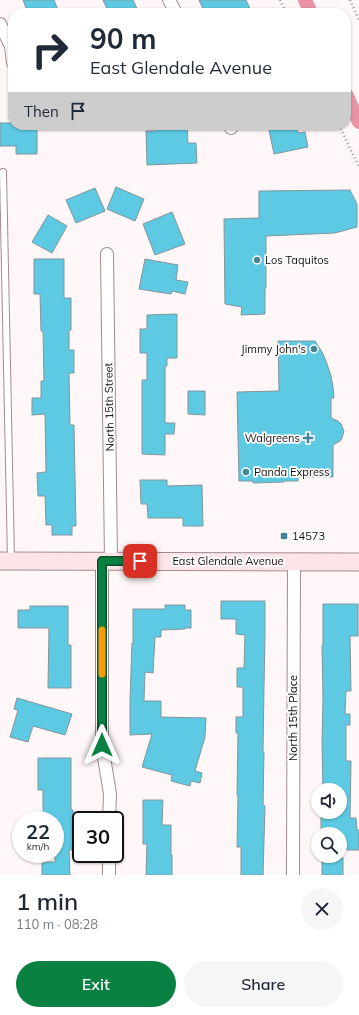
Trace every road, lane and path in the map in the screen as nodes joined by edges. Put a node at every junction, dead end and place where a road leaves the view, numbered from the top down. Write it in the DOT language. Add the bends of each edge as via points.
graph roads {
  1 [pos="350,0"];
  2 [pos="359,20"];
  3 [pos="0,24"];
  4 [pos="8,40"];
  5 [pos="341,130"];
  6 [pos="359,166"];
  7 [pos="3,172"];
  8 [pos="107,254"];
  9 [pos="6,561"];
  10 [pos="106,561"];
  11 [pos="294,562"];
  12 [pos="359,562"];
  13 [pos="109,811"];
  14 [pos="109,863"];
  15 [pos="109,875"];
  16 [pos="292,875"];
  1 -- 2 [label="path"];
  3 -- 4 [label="street"];
  5 -- 6 [label="path"];
  7 -- 9 [label="lane"];
  8 -- 10 [label="street, North 15th Street"];
  9 -- 10 [label="main road, East Glendale Avenue"];
  10 -- 11 [label="main road, East Glendale Avenue"];
  10 -- 13 [label="street, North 15th Street" via="102,745 110,794"];
  11 -- 12 [label="main road, East Glendale Avenue"];
  11 -- 16 [label="street, North 15th Place"];
  14 -- 15 [label="street"];
}
